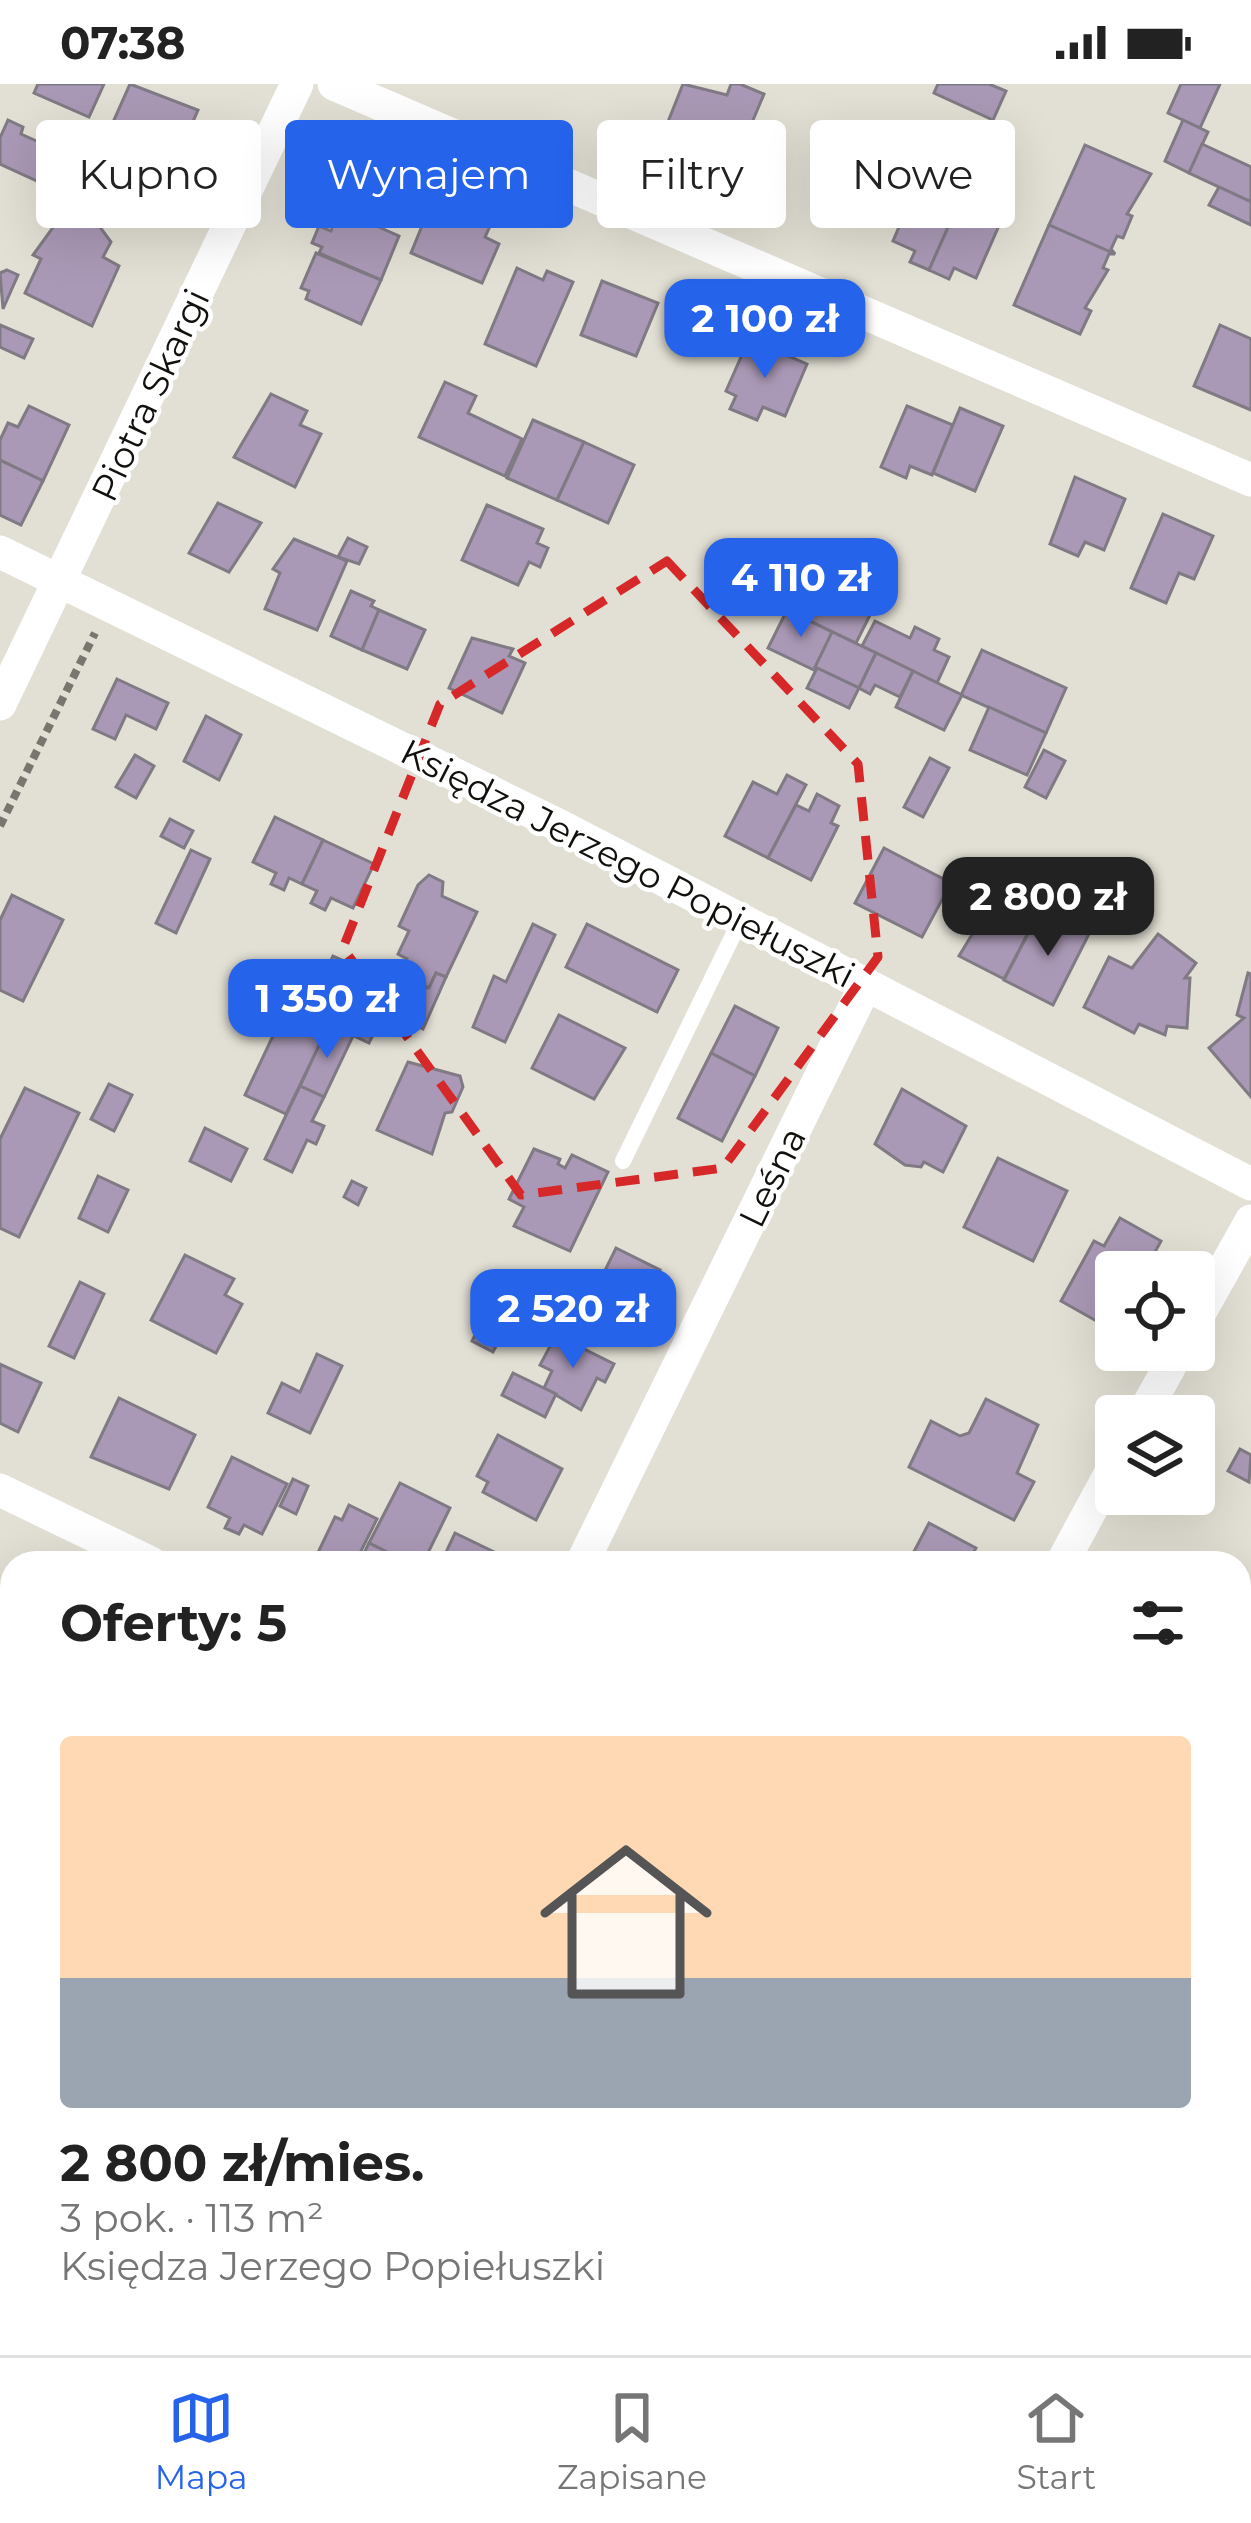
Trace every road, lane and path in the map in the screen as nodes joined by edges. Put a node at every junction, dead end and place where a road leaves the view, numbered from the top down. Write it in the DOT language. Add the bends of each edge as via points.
graph roads {
  1 [pos="297,84"];
  2 [pos="334,84"];
  3 [pos="1251,480"];
  4 [pos="0,552"];
  5 [pos="63,580"];
  6 [pos="109,603"];
  7 [pos="0,704"];
  8 [pos="0,826"];
  9 [pos="741,920"];
  10 [pos="866,984"];
  11 [pos="623,1161"];
  12 [pos="1251,1184"];
  13 [pos="1251,1221"];
  14 [pos="1215,1285"];
  15 [pos="0,1490"];
  16 [pos="1095,1502"];
  17 [pos="126,1551"];
  18 [pos="589,1551"];
  19 [pos="1068,1551"];
  1 -- 5 [label="street, Piotra Skargi"];
  2 -- 3 [label="street"];
  4 -- 5 [label="street, Księdza Jerzego Popiełuszki"];
  5 -- 6 [label="street, Księdza Jerzego Popiełuszki"];
  5 -- 7 [label="street, Piotra Skargi"];
  6 -- 8 [label="path"];
  6 -- 9 [label="street, Księdza Jerzego Popiełuszki"];
  9 -- 10 [label="street, Księdza Jerzego Popiełuszki"];
  9 -- 11 [label="lane"];
  10 -- 12 [label="street, Księdza Jerzego Popiełuszki"];
  10 -- 18 [label="street, Leśna"];
  13 -- 14 [label="street"];
  15 -- 17 [label="street"];
  16 -- 19 [label="street"];
}
